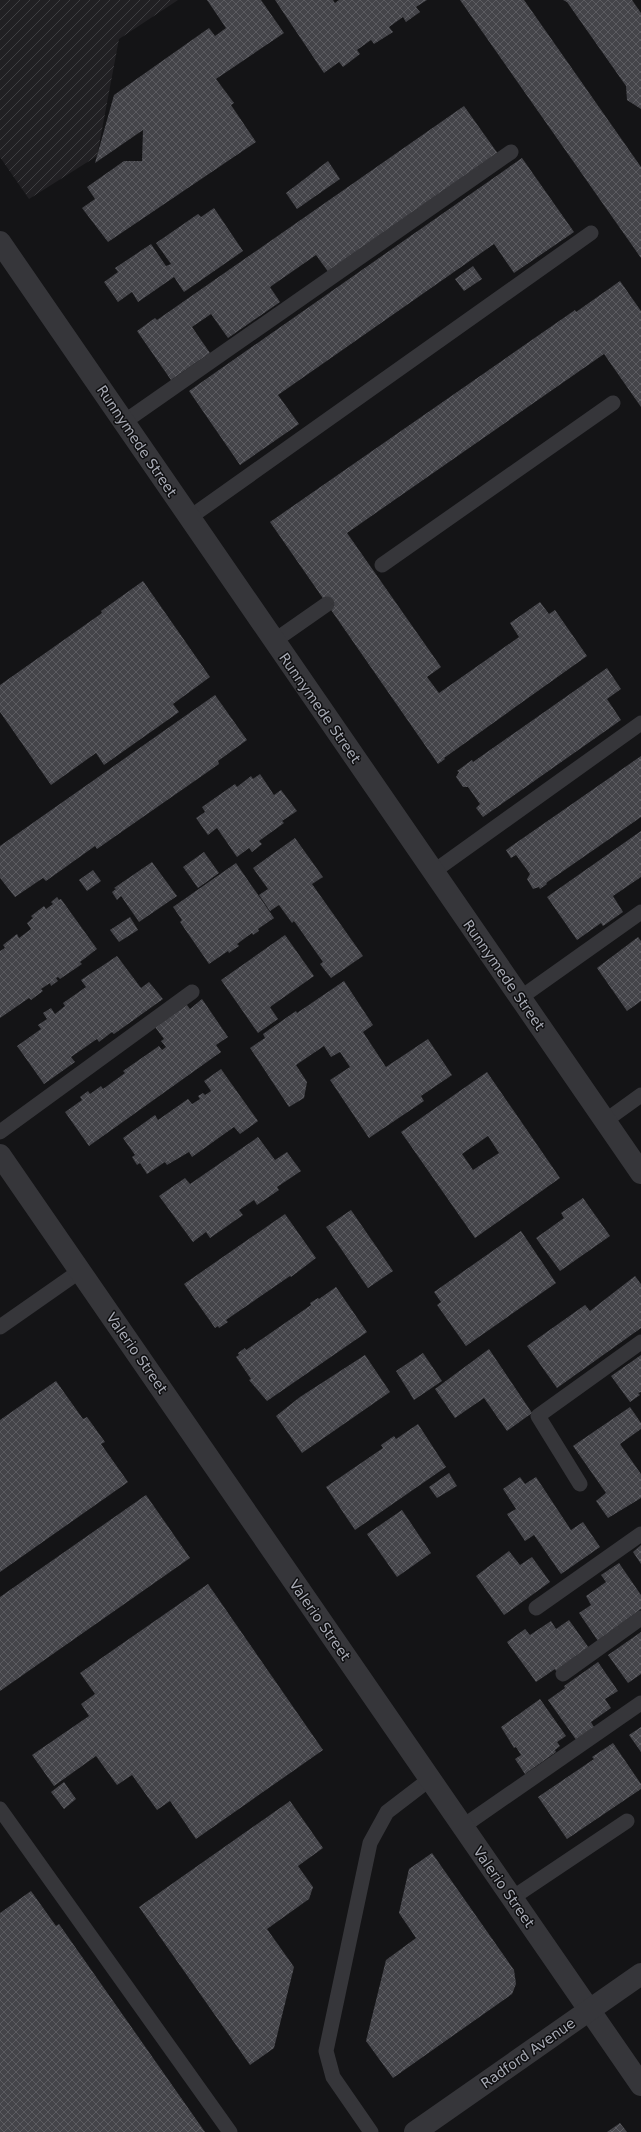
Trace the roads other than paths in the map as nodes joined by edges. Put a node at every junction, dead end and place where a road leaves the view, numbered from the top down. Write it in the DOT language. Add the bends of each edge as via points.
graph roads {
  1 [pos="511,152"];
  2 [pos="591,233"];
  3 [pos="0,242"];
  4 [pos="613,403"];
  5 [pos="124,422"];
  6 [pos="189,518"];
  7 [pos="382,565"];
  8 [pos="327,604"];
  9 [pos="274,641"];
  10 [pos="641,723"];
  11 [pos="433,872"];
  12 [pos="641,912"];
  13 [pos="192,992"];
  14 [pos="520,998"];
  15 [pos="641,1096"];
  16 [pos="605,1121"];
  17 [pos="0,1132"];
  18 [pos="0,1155"];
  19 [pos="641,1173"];
  20 [pos="80,1271"];
  21 [pos="0,1327"];
  22 [pos="641,1342"];
  23 [pos="580,1484"];
  24 [pos="641,1534"];
  25 [pos="536,1608"];
  26 [pos="641,1618"];
  27 [pos="563,1674"];
  28 [pos="641,1704"];
  29 [pos="430,1779"];
  30 [pos="0,1809"];
  31 [pos="626,1821"];
  32 [pos="462,1827"];
  33 [pos="512,1898"];
  34 [pos="641,1974"];
  35 [pos="589,2010"];
  36 [pos="641,2085"];
  37 [pos="230,2132"];
  38 [pos="371,2132"];
  39 [pos="415,2132"];
  1 -- 5 [label="lane"];
  2 -- 6 [label="lane"];
  3 -- 5 [label="street, Runnymede Street"];
  4 -- 7 [label="lane"];
  5 -- 6 [label="street, Runnymede Street"];
  6 -- 9 [label="street, Runnymede Street"];
  8 -- 9 [label="lane"];
  9 -- 11 [label="street, Runnymede Street"];
  10 -- 11 [label="lane"];
  11 -- 14 [label="street, Runnymede Street"];
  12 -- 14 [label="lane"];
  13 -- 17 [label="lane"];
  14 -- 16 [label="street, Runnymede Street"];
  15 -- 16 [label="lane"];
  16 -- 19 [label="street, Runnymede Street"];
  18 -- 20 [label="street, Valerio Street"];
  20 -- 21 [label="lane"];
  20 -- 29 [label="street, Valerio Street"];
  22 -- 23 [label="lane" via="538,1416"];
  24 -- 25 [label="lane"];
  26 -- 27 [label="lane"];
  28 -- 32 [label="lane"];
  29 -- 32 [label="street, Valerio Street"];
  29 -- 38 [label="lane" via="387,1812 370,1843 326,2051 333,2077"];
  30 -- 37 [label="lane"];
  31 -- 33 [label="lane"];
  32 -- 33 [label="street, Valerio Street"];
  33 -- 35 [label="street, Valerio Street"];
  34 -- 35 [label="street, Radford Avenue"];
  35 -- 36 [label="street, Valerio Street"];
  35 -- 39 [label="street, Radford Avenue"];
}
